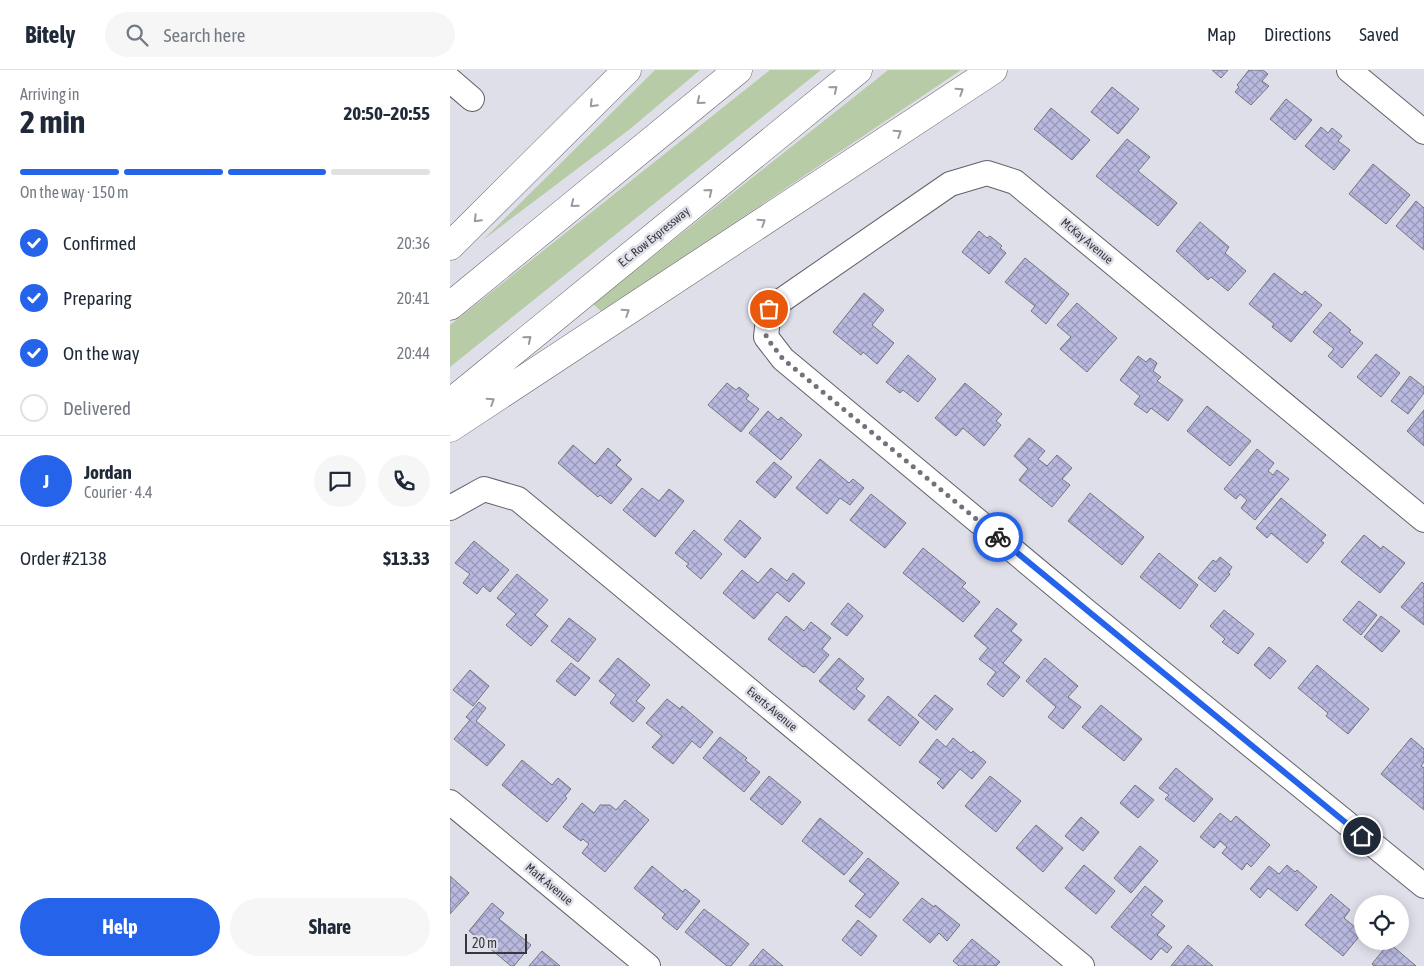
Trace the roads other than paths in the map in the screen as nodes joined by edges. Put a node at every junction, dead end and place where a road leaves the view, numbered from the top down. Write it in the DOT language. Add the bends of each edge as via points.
graph roads {
  1 [pos="627,70"];
  2 [pos="738,70"];
  3 [pos="858,70"];
  4 [pos="993,70"];
  5 [pos="1349,70"];
  6 [pos="450,80"];
  7 [pos="472,98"];
  8 [pos="1424,132"];
  9 [pos="450,246"];
  10 [pos="450,306"];
  11 [pos="450,403"];
  12 [pos="450,428"];
  13 [pos="450,508"];
  14 [pos="1424,520"];
  15 [pos="450,802"];
  16 [pos="1424,886"];
  17 [pos="648,966"];
  18 [pos="1082,966"];
  1 -- 9 [label="highway, one-way"];
  2 -- 10 [label="highway, one-way"];
  11 -- 3 [label="highway, E.C. Row Expressway, one-way"];
  12 -- 4 [label="highway, one-way"];
  5 -- 8 [label="street"];
  6 -- 7 [label="street"];
  13 -- 18 [label="street, Everts Avenue" via="484,489 518,499"];
  14 -- 16 [label="street, McKay Avenue" via="1015,182 987,173 950,184 769,309 766,337 783,359"];
  15 -- 17 [label="street, Mark Avenue"];
}
